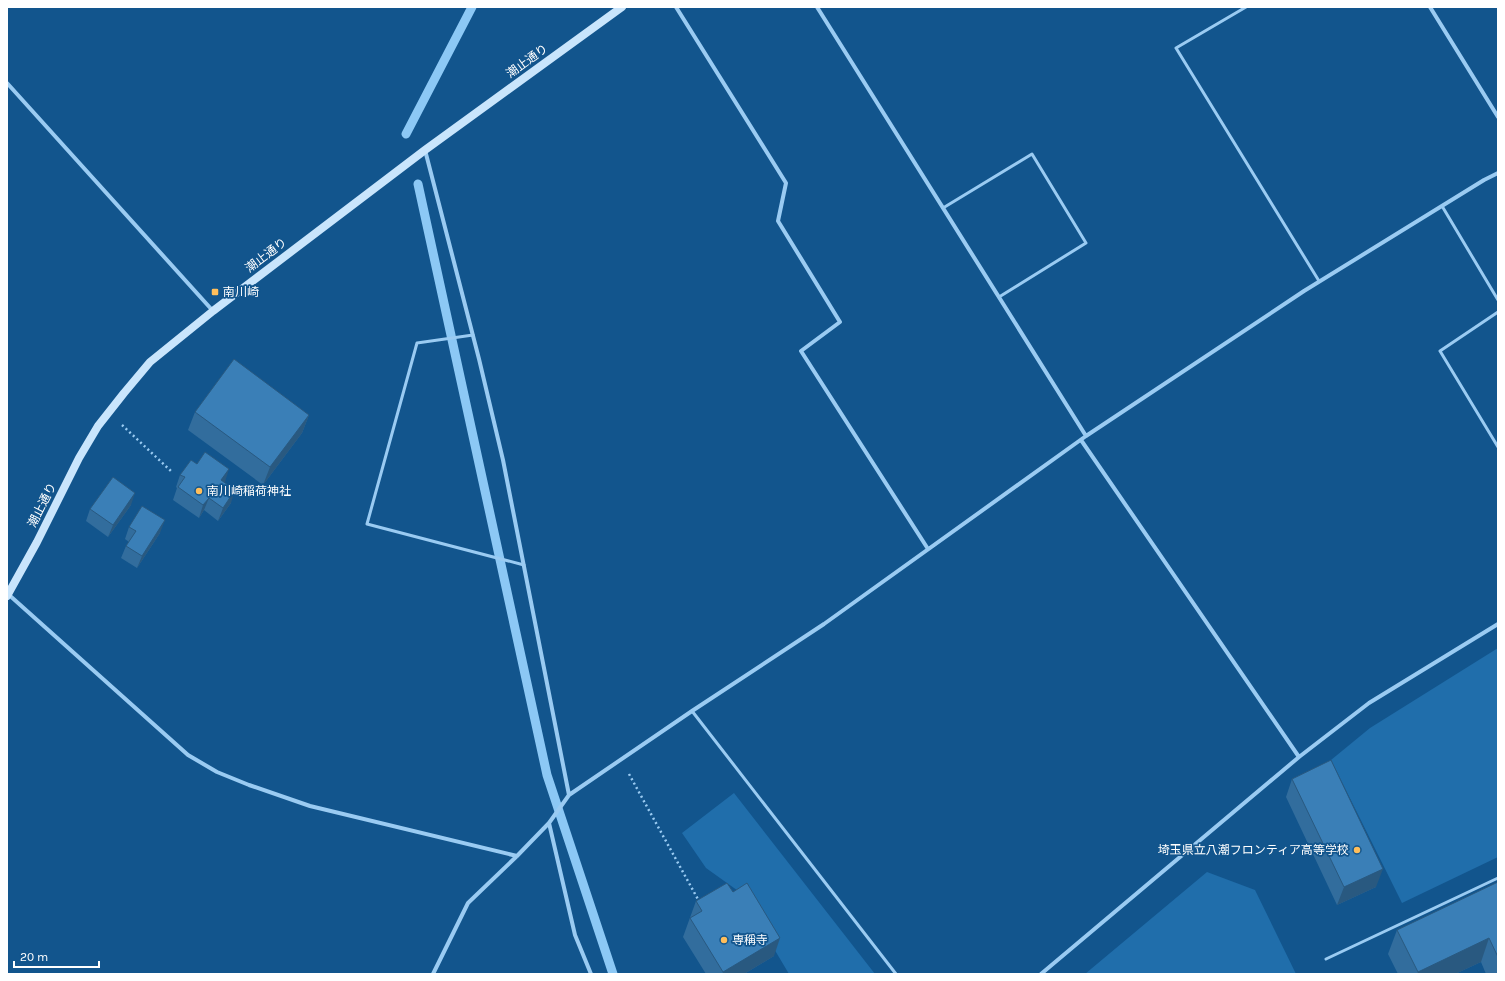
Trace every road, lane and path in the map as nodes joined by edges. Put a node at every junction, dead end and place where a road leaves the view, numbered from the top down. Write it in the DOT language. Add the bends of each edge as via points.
graph roads {
  1 [pos="622,7"];
  2 [pos="676,7"];
  3 [pos="817,7"];
  4 [pos="1246,7"];
  5 [pos="1430,7"];
  6 [pos="7,83"];
  7 [pos="1498,117"];
  8 [pos="425,150"];
  9 [pos="1498,173"];
  10 [pos="1442,206"];
  11 [pos="943,208"];
  12 [pos="1319,282"];
  13 [pos="999,297"];
  14 [pos="1498,300"];
  15 [pos="212,311"];
  16 [pos="1498,312"];
  17 [pos="473,334"];
  18 [pos="109,413"];
  19 [pos="1086,436"];
  20 [pos="1081,440"];
  21 [pos="1498,447"];
  22 [pos="172,472"];
  23 [pos="928,549"];
  24 [pos="524,565"];
  25 [pos="8,595"];
  26 [pos="1498,624"];
  27 [pos="692,710"];
  28 [pos="1300,757"];
  29 [pos="628,773"];
  30 [pos="569,795"];
  31 [pos="549,822"];
  32 [pos="518,856"];
  33 [pos="1498,878"];
  34 [pos="702,907"];
  35 [pos="1326,959"];
  36 [pos="433,974"];
  37 [pos="592,974"];
  38 [pos="896,974"];
  39 [pos="1041,974"];
  1 -- 8 [label="street, 潮止通り"];
  2 -- 23 [label="street" via="786,183 778,221 840,322 802,351"];
  3 -- 11 [label="street"];
  4 -- 12 [label="lane" via="1176,48"];
  5 -- 7 [label="street"];
  6 -- 15 [label="street"];
  8 -- 15 [label="street, 潮止通り"];
  8 -- 17 [label="street"];
  9 -- 10 [label="street"];
  10 -- 12 [label="street"];
  10 -- 14 [label="lane"];
  11 -- 13 [label="street"];
  11 -- 13 [label="lane" via="1032,154 1086,243"];
  12 -- 19 [label="street"];
  13 -- 19 [label="street"];
  15 -- 18 [label="street, 潮止通り" via="150,362"];
  16 -- 21 [label="lane" via="1440,351"];
  17 -- 24 [label="street" via="503,460"];
  17 -- 24 [label="lane" via="417,344 367,524"];
  18 -- 22 [label="path"];
  18 -- 25 [label="street, 潮止通り" via="79,458"];
  19 -- 20 [label="street"];
  20 -- 23 [label="street"];
  20 -- 28 [label="street"];
  23 -- 27 [label="street" via="824,624"];
  24 -- 30 [label="street"];
  25 -- 32 [label="street" via="188,755 217,772 310,806"];
  26 -- 28 [label="street" via="1369,703"];
  27 -- 30 [label="street"];
  27 -- 38 [label="lane"];
  28 -- 39 [label="street"];
  29 -- 34 [label="path"];
  30 -- 31 [label="street"];
  31 -- 32 [label="street"];
  31 -- 37 [label="street" via="575,935"];
  32 -- 36 [label="street" via="468,903"];
  33 -- 35 [label="lane"];
}
